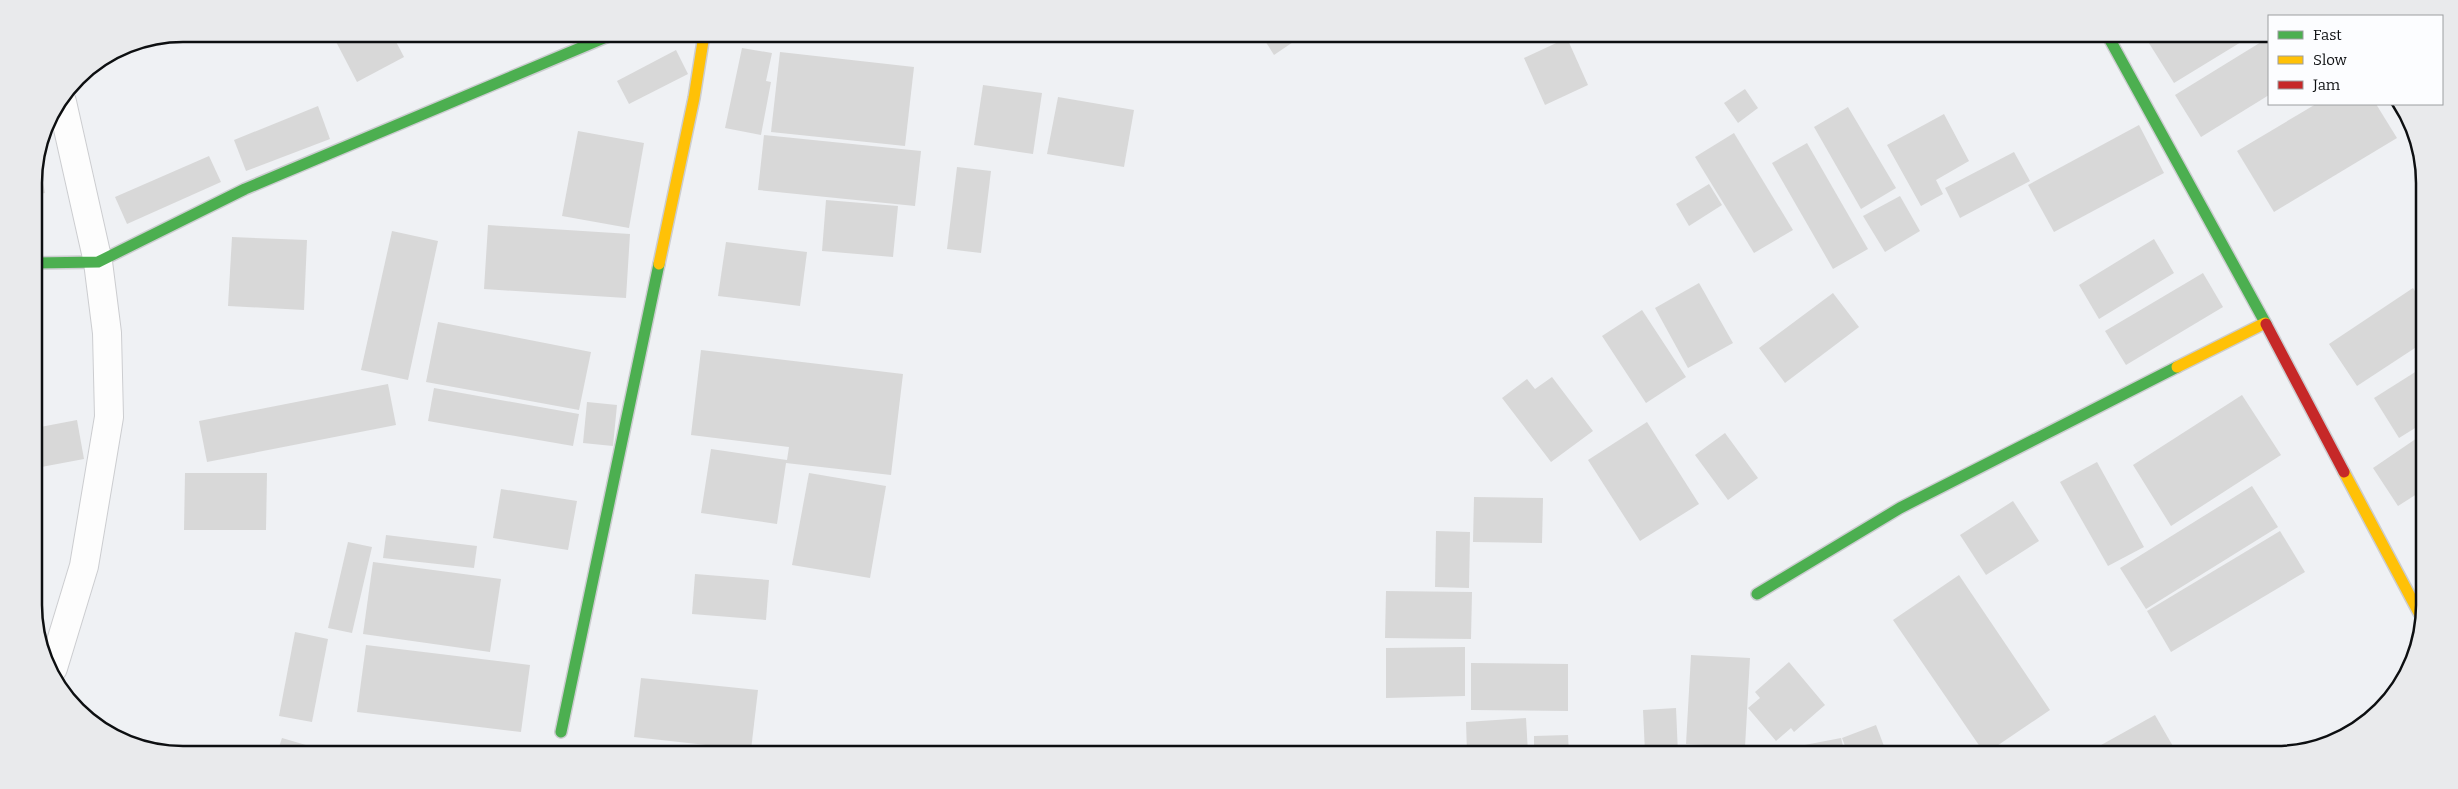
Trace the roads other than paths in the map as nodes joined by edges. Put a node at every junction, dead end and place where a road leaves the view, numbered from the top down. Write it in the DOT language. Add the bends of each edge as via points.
graph roads {
  1 [pos="594,42"];
  2 [pos="703,42"];
  3 [pos="2112,42"];
  4 [pos="64,109"];
  5 [pos="98,262"];
  6 [pos="43,263"];
  7 [pos="2265,322"];
  8 [pos="1757,594"];
  9 [pos="2416,607"];
  10 [pos="55,662"];
  11 [pos="561,732"];
  1 -- 5 [label="street" via="245,188"];
  2 -- 11 [label="street" via="694,98"];
  3 -- 7 [label="street"];
  4 -- 5 [label="street"];
  5 -- 6 [label="street"];
  5 -- 10 [label="street" via="107,333 109,417 84,566"];
  7 -- 8 [label="street" via="1900,508"];
  7 -- 9 [label="street"];
}
